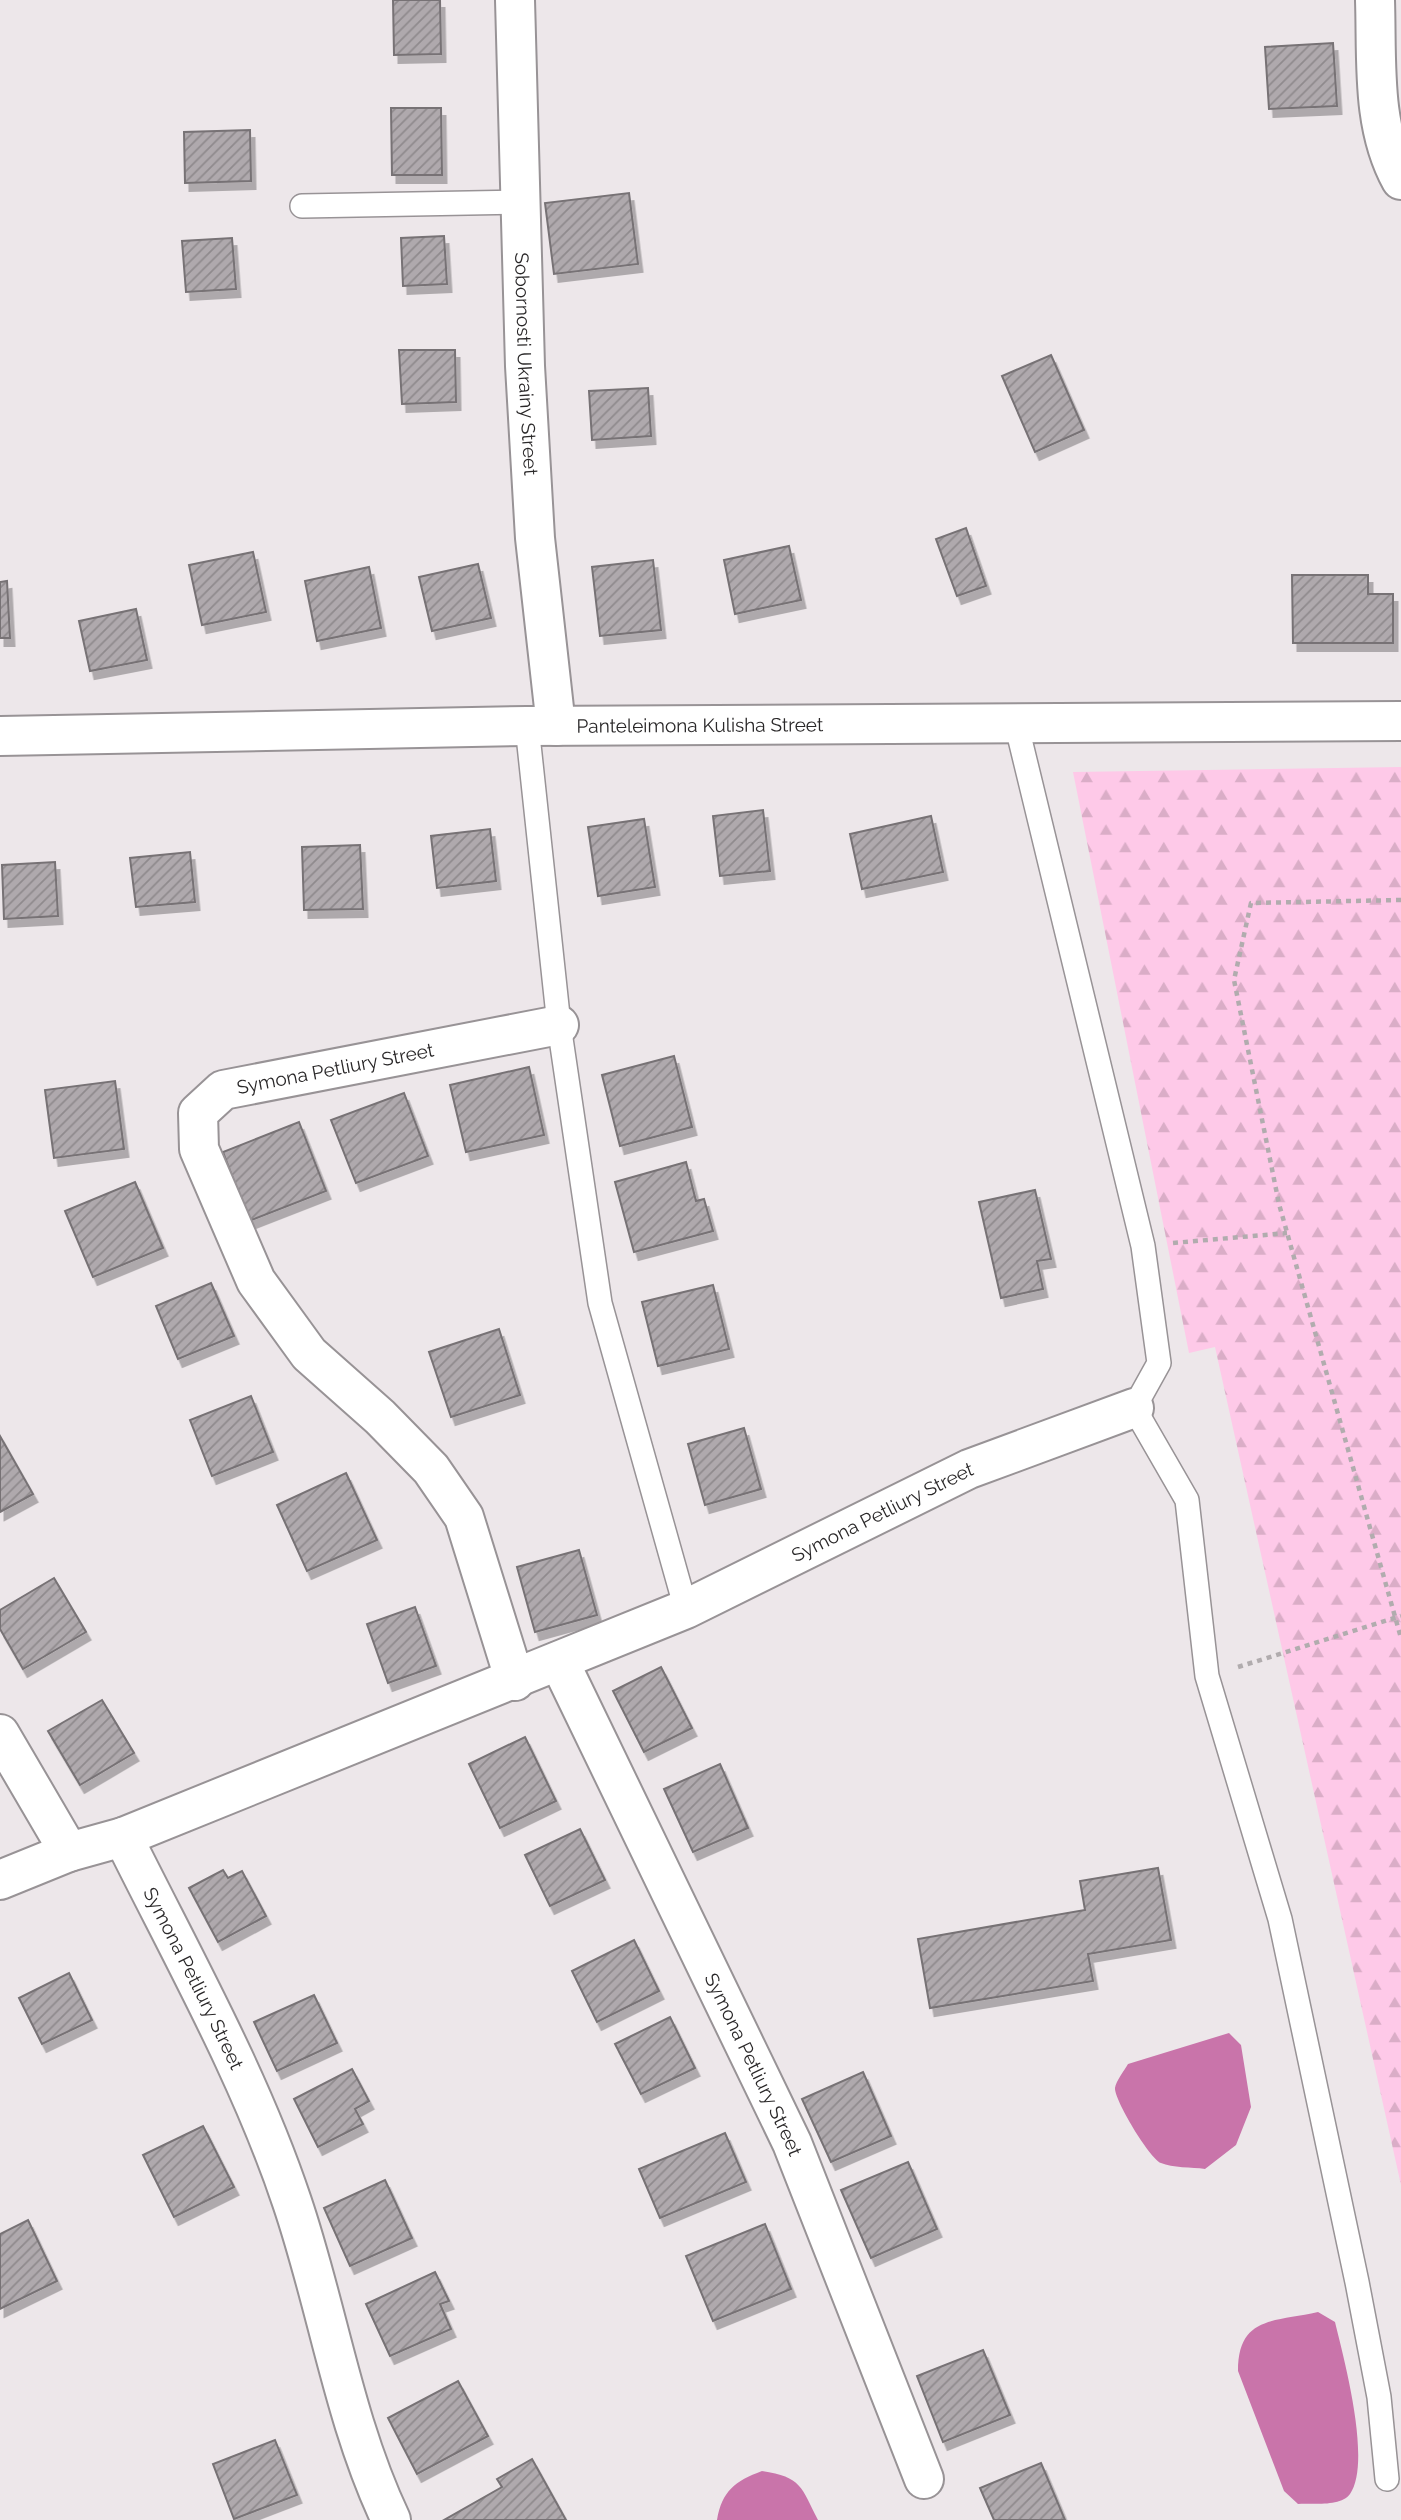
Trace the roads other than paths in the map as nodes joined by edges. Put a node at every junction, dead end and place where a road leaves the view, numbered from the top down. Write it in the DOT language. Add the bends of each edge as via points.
graph roads {
  1 [pos="515,0"];
  2 [pos="1375,0"];
  3 [pos="1401,180"];
  4 [pos="520,202"];
  5 [pos="302,206"];
  6 [pos="1401,721"];
  7 [pos="1016,723"];
  8 [pos="541,726"];
  9 [pos="0,736"];
  10 [pos="559,1025"];
  11 [pos="1134,1408"];
  12 [pos="686,1609"];
  13 [pos="559,1661"];
  14 [pos="515,1681"];
  15 [pos="0,1734"];
  16 [pos="124,1837"];
  17 [pos="69,1852"];
  18 [pos="0,1880"];
  19 [pos="924,2479"];
  20 [pos="1387,2479"];
  21 [pos="391,2520"];
  1 -- 4 [label="street, Sobornosti Ukrainy Street"];
  2 -- 3 [label="street" via="1378,109 1391,162"];
  4 -- 5 [label="lane"];
  4 -- 8 [label="street, Sobornosti Ukrainy Street"];
  6 -- 7 [label="street, Panteleimona Kulisha Street"];
  7 -- 8 [label="street, Panteleimona Kulisha Street"];
  7 -- 11 [label="lane" via="1143,1246 1159,1363"];
  8 -- 9 [label="street, Panteleimona Kulisha Street"];
  8 -- 10 [label="lane"];
  10 -- 12 [label="lane" via="600,1303"];
  10 -- 14 [label="street, Symona Petliury Street" via="223,1090 198,1113 199,1149 256,1281 309,1354 431,1469 464,1517"];
  11 -- 12 [label="street, Symona Petliury Street" via="968,1469"];
  11 -- 20 [label="lane" via="1187,1500 1207,1676 1280,1919 1360,2294 1379,2398"];
  12 -- 13 [label="street, Symona Petliury Street"];
  13 -- 14 [label="street, Symona Petliury Street"];
  13 -- 19 [label="street, Symona Petliury Street" via="792,2143"];
  14 -- 16 [label="street, Symona Petliury Street"];
  15 -- 17 [label="street"];
  16 -- 17 [label="street, Symona Petliury Street"];
  16 -- 21 [label="street, Symona Petliury Street" via="244,2082 292,2202 371,2477"];
  17 -- 18 [label="street, Symona Petliury Street"];
}
